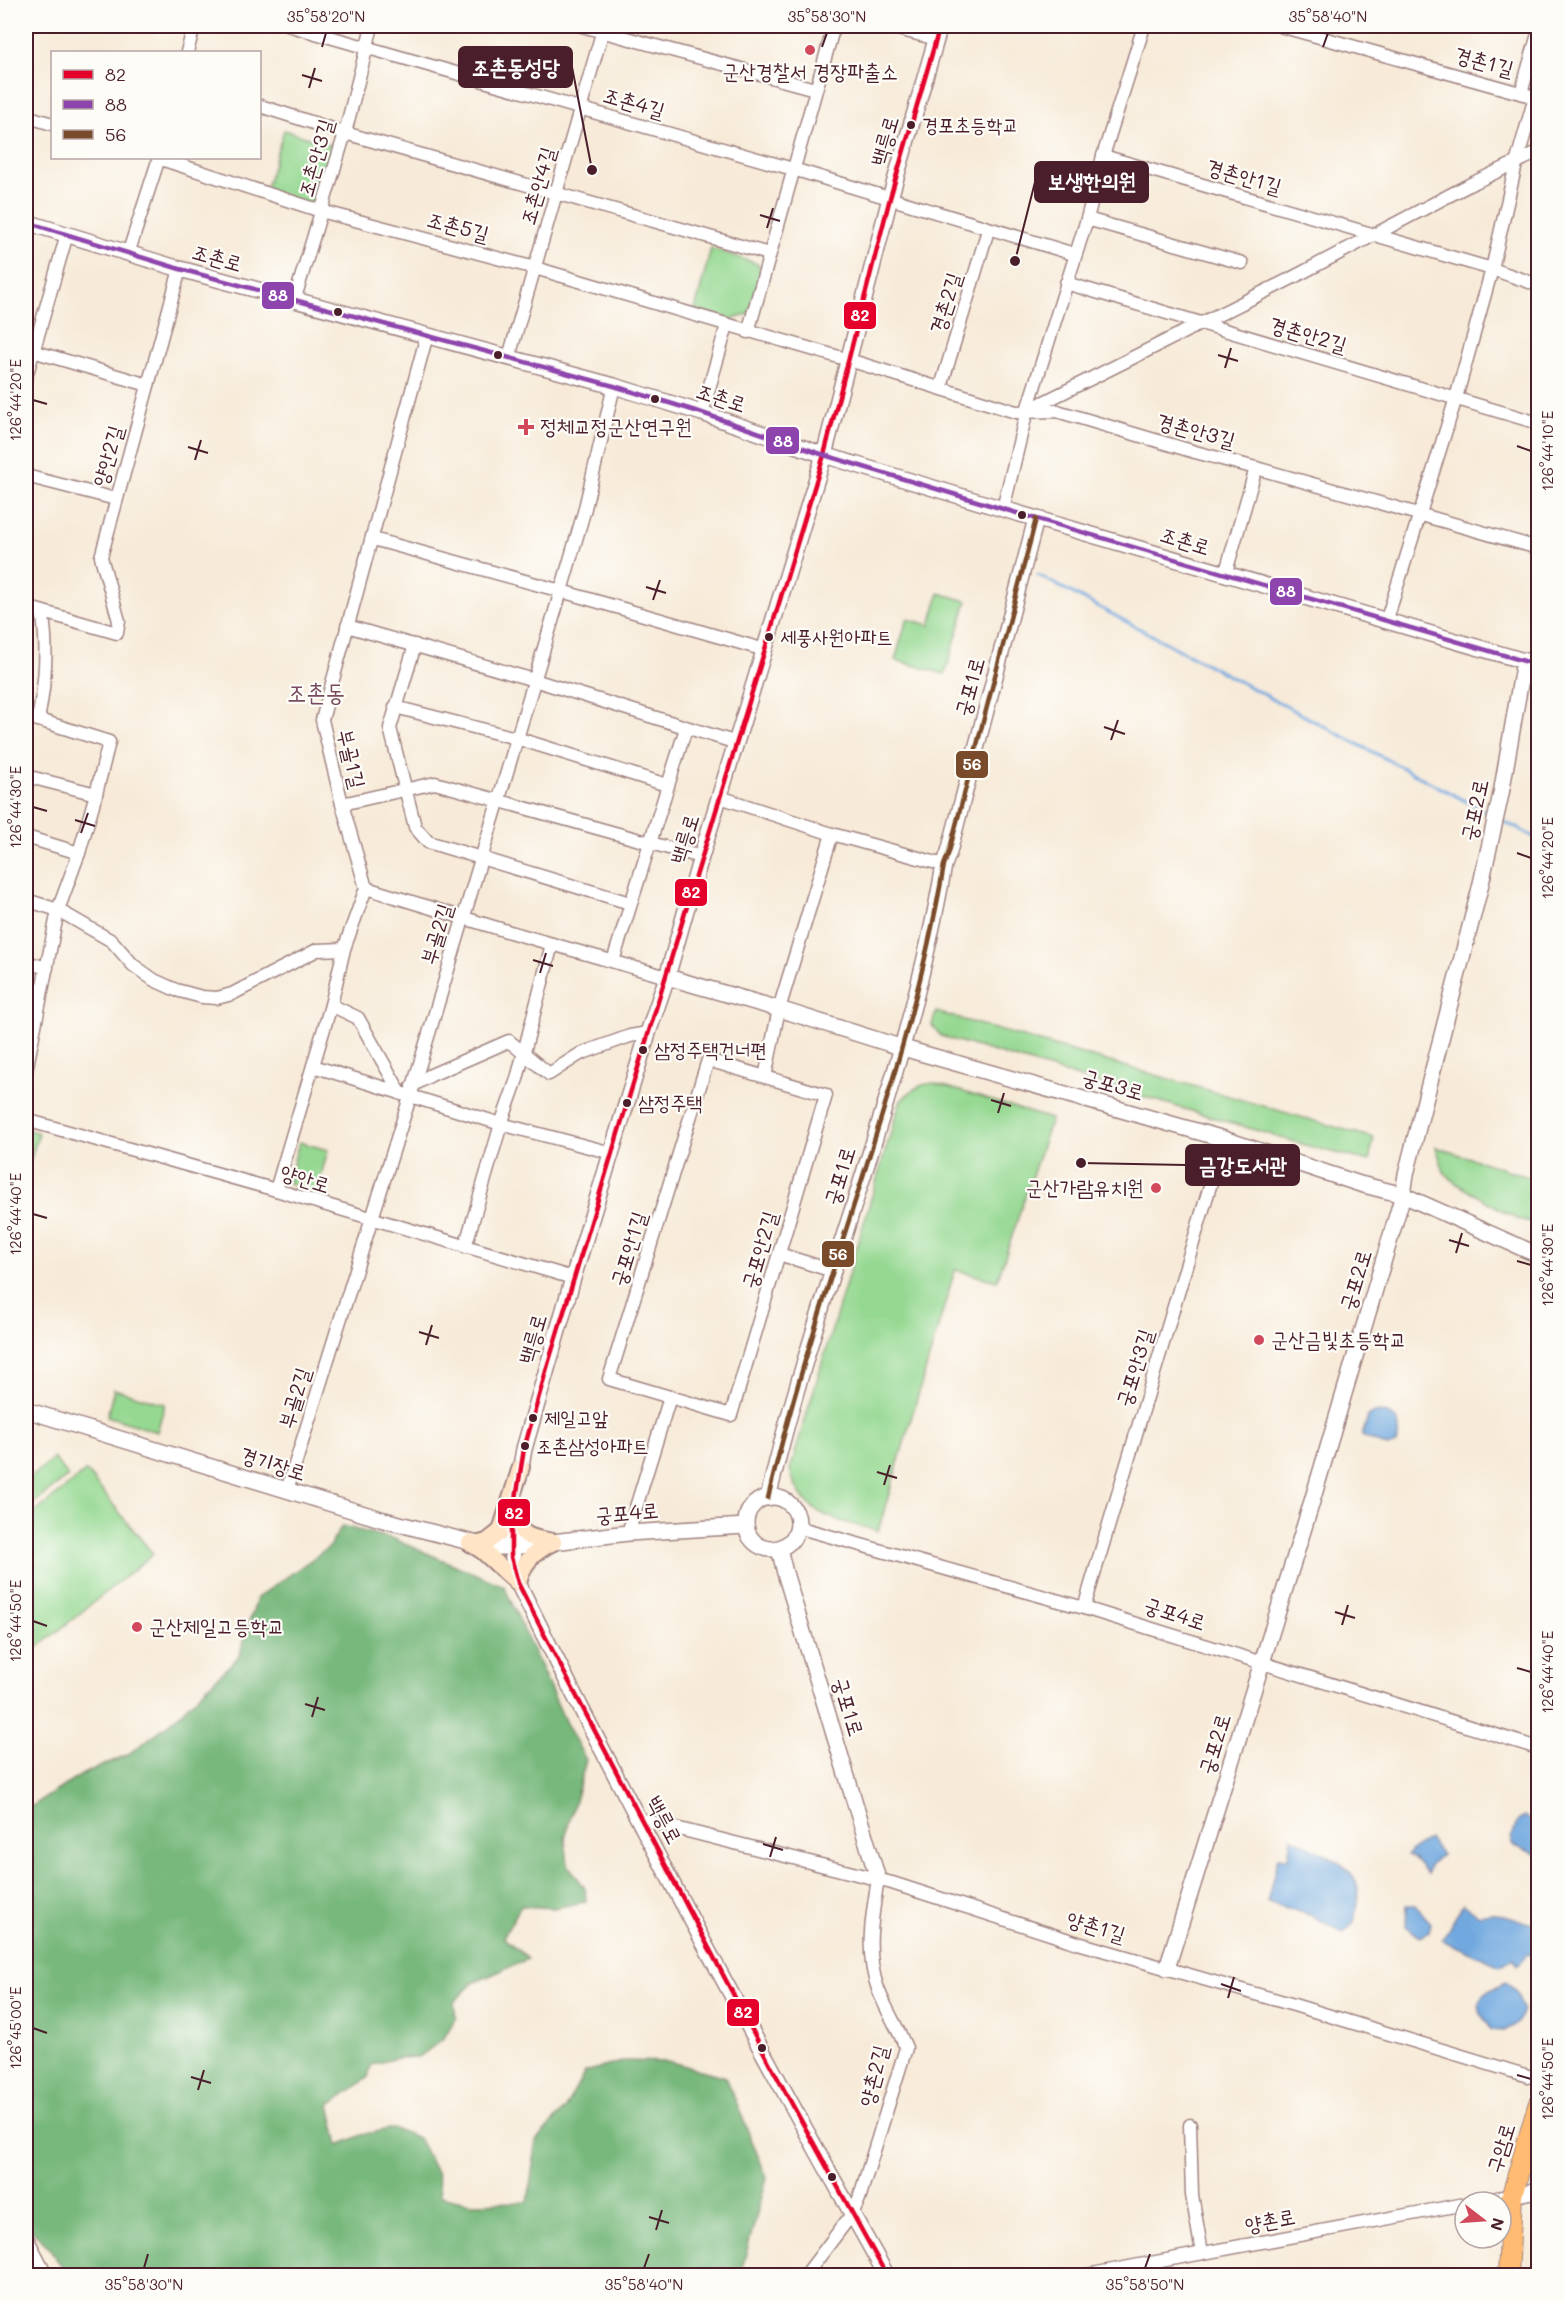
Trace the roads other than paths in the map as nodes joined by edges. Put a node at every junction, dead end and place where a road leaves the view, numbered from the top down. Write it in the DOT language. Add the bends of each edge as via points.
graph roads {
  1 [pos="194,26"];
  2 [pos="291,26"];
  3 [pos="372,26"];
  4 [pos="582,26"];
  5 [pos="834,26"];
  6 [pos="886,26"];
  7 [pos="1144,26"];
  8 [pos="1280,26"];
  9 [pos="603,29"];
  10 [pos="939,32"];
  11 [pos="1539,34"];
  12 [pos="366,48"];
  13 [pos="187,51"];
  14 [pos="816,89"];
  15 [pos="1521,93"];
  16 [pos="1537,97"];
  17 [pos="261,106"];
  18 [pos="580,108"];
  19 [pos="26,116"];
  20 [pos="51,124"];
  21 [pos="345,133"];
  22 [pos="1539,152"];
  23 [pos="1103,156"];
  24 [pos="159,159"];
  25 [pos="162,159"];
  26 [pos="1516,164"];
  27 [pos="793,169"];
  28 [pos="557,192"];
  29 [pos="890,198"];
  30 [pos="321,211"];
  31 [pos="1087,219"];
  32 [pos="26,222"];
  33 [pos="988,230"];
  34 [pos="67,234"];
  35 [pos="1373,236"];
  36 [pos="128,254"];
  37 [pos="769,254"];
  38 [pos="1074,254"];
  39 [pos="1242,263"];
  40 [pos="535,268"];
  41 [pos="180,269"];
  42 [pos="1492,269"];
  43 [pos="1066,283"];
  44 [pos="1539,285"];
  45 [pos="294,301"];
  46 [pos="1199,324"];
  47 [pos="728,325"];
  48 [pos="748,332"];
  49 [pos="427,334"];
  50 [pos="30,350"];
  51 [pos="508,357"];
  52 [pos="849,360"];
  53 [pos="26,377"];
  54 [pos="148,385"];
  55 [pos="614,386"];
  56 [pos="941,387"];
  57 [pos="1456,398"];
  58 [pos="1027,410"];
  59 [pos="702,413"];
  60 [pos="1539,423"];
  61 [pos="824,455"];
  62 [pos="1256,468"];
  63 [pos="26,476"];
  64 [pos="116,499"];
  65 [pos="1002,509"];
  66 [pos="1418,514"];
  67 [pos="1036,519"];
  68 [pos="373,539"];
  69 [pos="1539,548"];
  70 [pos="1225,575"];
  71 [pos="561,591"];
  72 [pos="26,607"];
  73 [pos="42,612"];
  74 [pos="1386,622"];
  75 [pos="347,626"];
  76 [pos="415,645"];
  77 [pos="765,650"];
  78 [pos="1531,663"];
  79 [pos="534,680"];
  80 [pos="395,707"];
  81 [pos="26,716"];
  82 [pos="38,720"];
  83 [pos="686,728"];
  84 [pos="516,738"];
  85 [pos="737,743"];
  86 [pos="26,776"];
  87 [pos="666,785"];
  88 [pos="405,789"];
  89 [pos="96,794"];
  90 [pos="720,796"];
  91 [pos="497,800"];
  92 [pos="342,804"];
  93 [pos="832,834"];
  94 [pos="26,837"];
  95 [pos="649,843"];
  96 [pos="79,853"];
  97 [pos="701,857"];
  98 [pos="479,859"];
  99 [pos="944,865"];
  100 [pos="366,888"];
  101 [pos="26,900"];
  102 [pos="630,903"];
  103 [pos="58,910"];
  104 [pos="462,918"];
  105 [pos="552,944"];
  106 [pos="344,950"];
  107 [pos="613,961"];
  108 [pos="26,962"];
  109 [pos="47,968"];
  110 [pos="667,976"];
  111 [pos="331,1005"];
  112 [pos="779,1009"];
  113 [pos="30,1030"];
  114 [pos="648,1033"];
  115 [pos="903,1048"];
  116 [pos="523,1054"];
  117 [pos="313,1066"];
  118 [pos="26,1071"];
  119 [pos="765,1077"];
  120 [pos="408,1092"];
  121 [pos="26,1120"];
  122 [pos="501,1124"];
  123 [pos="1224,1139"];
  124 [pos="612,1153"];
  125 [pos="276,1190"];
  126 [pos="1403,1195"];
  127 [pos="371,1219"];
  128 [pos="465,1247"];
  129 [pos="779,1254"];
  130 [pos="1539,1255"];
  131 [pos="832,1271"];
  132 [pos="573,1278"];
  133 [pos="670,1397"];
  134 [pos="26,1410"];
  135 [pos="520,1467"];
  136 [pos="287,1490"];
  137 [pos="768,1498"];
  138 [pos="513,1513"];
  139 [pos="746,1526"];
  140 [pos="797,1527"];
  141 [pos="628,1533"];
  142 [pos="553,1542"];
  143 [pos="473,1544"];
  144 [pos="511,1547"];
  145 [pos="779,1548"];
  146 [pos="518,1583"];
  147 [pos="1084,1608"];
  148 [pos="1262,1664"];
  149 [pos="1539,1748"];
  150 [pos="640,1820"];
  151 [pos="878,1879"];
  152 [pos="1167,1968"];
  153 [pos="1539,2079"];
  154 [pos="1539,2106"];
  155 [pos="1190,2125"];
  156 [pos="1539,2190"];
  157 [pos="1513,2192"];
  158 [pos="1513,2195"];
  159 [pos="1453,2206"];
  160 [pos="852,2214"];
  161 [pos="26,2236"];
  162 [pos="1509,2250"];
  163 [pos="1202,2253"];
  164 [pos="46,2276"];
  165 [pos="806,2276"];
  166 [pos="887,2276"];
  167 [pos="1081,2276"];
  168 [pos="1508,2276"];
  1 -- 13 [label="street"];
  2 -- 12 [label="street, 조촌4길"];
  3 -- 12 [label="street, 조촌안3길"];
  4 -- 9 [label="street"];
  5 -- 14 [label="street"];
  6 -- 10 [label="street"];
  7 -- 23 [label="street"];
  8 -- 15 [label="street, 경촌1길"];
  9 -- 14 [label="street"];
  9 -- 18 [label="street, 조촌안4길"];
  10 -- 29 [label="street, 백릉로"];
  11 -- 15 [label="street"];
  12 -- 18 [label="street, 조촌4길"];
  12 -- 21 [label="street, 조촌안3길"];
  14 -- 27 [label="street"];
  15 -- 16 [label="street, 경촌1길"];
  16 -- 26 [label="street"];
  17 -- 21 [label="street"];
  18 -- 27 [label="street, 조촌4길"];
  18 -- 28 [label="street, 조촌안4길"];
  19 -- 20 [label="street"];
  21 -- 28 [label="street"];
  21 -- 30 [label="street, 조촌안3길"];
  22 -- 26 [label="street"];
  23 -- 31 [label="street"];
  23 -- 35 [label="street, 경촌안1길"];
  24 -- 36 [label="street"];
  25 -- 30 [label="street, 조촌5길"];
  26 -- 35 [label="street"];
  26 -- 42 [label="street"];
  27 -- 29 [label="street, 조촌4길"];
  27 -- 37 [label="street"];
  28 -- 37 [label="street"];
  28 -- 40 [label="street, 조촌안4길"];
  29 -- 33 [label="street, 백릉로"];
  29 -- 52 [label="street, 백릉로"];
  30 -- 40 [label="street, 조촌5길"];
  30 -- 45 [label="street, 조촌안3길"];
  31 -- 38 [label="street"];
  31 -- 39 [label="street"];
  32 -- 34 [label="street, 조촌로"];
  33 -- 38 [label="street"];
  33 -- 56 [label="street, 경촌2길"];
  34 -- 36 [label="street, 조촌로"];
  34 -- 50 [label="street"];
  35 -- 42 [label="street, 경촌안1길"];
  35 -- 46 [label="street"];
  36 -- 41 [label="street, 조촌로"];
  37 -- 48 [label="street"];
  38 -- 43 [label="street"];
  40 -- 47 [label="street, 조촌5길"];
  40 -- 51 [label="street, 조촌안4길"];
  41 -- 45 [label="street, 조촌로"];
  41 -- 54 [label="street, 양안2길"];
  42 -- 44 [label="street, 경촌안1길"];
  42 -- 57 [label="street"];
  43 -- 46 [label="street, 경촌안2길"];
  43 -- 58 [label="street"];
  45 -- 49 [label="street, 조촌로"];
  46 -- 57 [label="street, 경촌안2길"];
  46 -- 58 [label="street"];
  47 -- 48 [label="street, 조촌5길"];
  47 -- 59 [label="street"];
  48 -- 52 [label="street, 조촌5길"];
  49 -- 51 [label="street, 조촌로"];
  49 -- 68 [label="street, 부골1길"];
  50 -- 53 [label="street"];
  50 -- 54 [label="street"];
  51 -- 55 [label="street, 조촌로"];
  52 -- 56 [label="street"];
  52 -- 61 [label="street, 백릉로"];
  54 -- 64 [label="street, 양안2길"];
  55 -- 59 [label="street, 조촌로"];
  55 -- 71 [label="street, 부골2길"];
  56 -- 58 [label="street" via="1016,412"];
  57 -- 60 [label="street, 경촌안2길"];
  57 -- 66 [label="street"];
  58 -- 62 [label="street, 경촌안3길" via="1057,411"];
  58 -- 65 [label="street"];
  59 -- 61 [label="street, 조촌로"];
  61 -- 65 [label="street, 조촌로"];
  61 -- 77 [label="street, 백릉로"];
  62 -- 66 [label="street, 경촌안3길"];
  62 -- 70 [label="street"];
  63 -- 64 [label="street"];
  64 -- 73 [label="street, 양안2길" via="101,557 119,621 117,633"];
  65 -- 67 [label="street, 조촌로"];
  66 -- 69 [label="street, 경촌안3길"];
  66 -- 74 [label="street"];
  67 -- 70 [label="street, 조촌로"];
  67 -- 99 [label="street, 궁포1로"];
  68 -- 71 [label="street"];
  68 -- 75 [label="street, 부골1길"];
  70 -- 74 [label="street, 조촌로"];
  71 -- 77 [label="street"];
  71 -- 79 [label="street, 부골2길"];
  72 -- 73 [label="street"];
  73 -- 82 [label="street" via="44,690"];
  74 -- 78 [label="street, 조촌로"];
  75 -- 76 [label="street"];
  75 -- 92 [label="street, 부골1길" via="322,720"];
  76 -- 79 [label="street"];
  76 -- 80 [label="street"];
  77 -- 85 [label="street, 백릉로"];
  78 -- 126 [label="street, 궁포2로" via="1480,888"];
  79 -- 83 [label="street"];
  79 -- 84 [label="street, 부골2길"];
  80 -- 84 [label="street"];
  80 -- 88 [label="street" via="390,728"];
  81 -- 82 [label="street"];
  82 -- 89 [label="street" via="109,742"];
  83 -- 85 [label="street"];
  83 -- 87 [label="street"];
  84 -- 87 [label="street"];
  84 -- 91 [label="street, 부골2길"];
  85 -- 90 [label="street, 백릉로"];
  86 -- 89 [label="street"];
  87 -- 95 [label="street"];
  88 -- 91 [label="street" via="435,783"];
  88 -- 92 [label="street"];
  88 -- 98 [label="street" via="416,827 428,842"];
  89 -- 96 [label="street"];
  90 -- 93 [label="street"];
  90 -- 97 [label="street, 백릉로"];
  91 -- 95 [label="street"];
  91 -- 98 [label="street, 부골2길"];
  92 -- 100 [label="street, 부골1길"];
  93 -- 99 [label="street"];
  93 -- 112 [label="street"];
  94 -- 96 [label="street"];
  95 -- 97 [label="street"];
  95 -- 102 [label="street"];
  96 -- 103 [label="street"];
  97 -- 110 [label="street, 백릉로"];
  98 -- 102 [label="street"];
  98 -- 104 [label="street, 부골2길"];
  99 -- 115 [label="street, 궁포1로"];
  100 -- 104 [label="street"];
  100 -- 106 [label="street"];
  101 -- 103 [label="street"];
  102 -- 107 [label="street"];
  103 -- 106 [label="street" via="112,941 133,965 154,980 202,998 232,994 317,950"];
  103 -- 109 [label="street"];
  104 -- 105 [label="street"];
  104 -- 120 [label="street, 부골2길"];
  105 -- 107 [label="street"];
  105 -- 116 [label="street"];
  106 -- 111 [label="street"];
  107 -- 110 [label="street"];
  108 -- 109 [label="street"];
  109 -- 113 [label="street"];
  110 -- 112 [label="street, 궁포3로"];
  110 -- 114 [label="street, 백릉로"];
  111 -- 117 [label="street"];
  111 -- 120 [label="street" via="358,1018"];
  112 -- 115 [label="street, 궁포3로"];
  112 -- 119 [label="street"];
  113 -- 118 [label="street"];
  114 -- 116 [label="street" via="580,1054 549,1074"];
  114 -- 124 [label="street, 백릉로"];
  115 -- 123 [label="street, 궁포3로"];
  115 -- 131 [label="street, 궁포1로"];
  116 -- 120 [label="street" via="509,1041 431,1075"];
  116 -- 122 [label="street"];
  117 -- 120 [label="street"];
  117 -- 125 [label="street"];
  119 -- 129 [label="street, 궁포안2길" via="826,1095"];
  119 -- 133 [label="street, 궁포안1길" via="708,1060 609,1379"];
  120 -- 122 [label="street"];
  120 -- 127 [label="street, 부골2길"];
  121 -- 125 [label="street, 양안로"];
  122 -- 124 [label="street"];
  122 -- 128 [label="street"];
  123 -- 126 [label="street, 궁포3로"];
  123 -- 147 [label="street, 궁포안3길"];
  124 -- 132 [label="street, 백릉로"];
  125 -- 127 [label="street, 양안로"];
  126 -- 130 [label="street, 궁포3로"];
  126 -- 148 [label="street, 궁포2로"];
  127 -- 128 [label="street, 양안로"];
  127 -- 136 [label="street, 부골2길"];
  128 -- 132 [label="street, 양안로"];
  129 -- 131 [label="street"];
  129 -- 133 [label="street, 궁포안2길" via="731,1415"];
  131 -- 137 [label="street, 궁포1로"];
  132 -- 135 [label="street, 백릉로"];
  133 -- 141 [label="street"];
  134 -- 136 [label="street, 경기장로"];
  135 -- 138 [label="street, 백릉로"];
  135 -- 143 [label="main road" via="501,1531 487,1542"];
  136 -- 143 [label="street, 경기장로"];
  137 -- 139 [label="street" via="750,1511"];
  137 -- 140 [label="street" via="790,1505"];
  138 -- 142 [label="main road" via="517,1527 525,1535"];
  138 -- 144 [label="street, 백릉로"];
  139 -- 141 [label="street, 궁포4로"];
  139 -- 145 [label="street" via="758,1545"];
  140 -- 145 [label="street" via="792,1540"];
  140 -- 147 [label="street, 궁포4로"];
  141 -- 142 [label="street, 궁포4로"];
  142 -- 144 [label="street, 궁포4로"];
  142 -- 146 [label="main road" via="534,1552 521,1570"];
  143 -- 144 [label="street, 경기장로"];
  143 -- 146 [label="main road"];
  144 -- 146 [label="street, 백릉로"];
  145 -- 151 [label="street, 궁포1로"];
  146 -- 150 [label="street, 백릉로"];
  147 -- 148 [label="street, 궁포4로"];
  148 -- 149 [label="street, 궁포4로"];
  148 -- 152 [label="street, 궁포2로"];
  150 -- 151 [label="street, 양촌1길"];
  150 -- 160 [label="street, 백릉로"];
  151 -- 152 [label="street, 양촌1길"];
  151 -- 160 [label="street, 양촌2길" via="870,1929 871,1957 878,1988 906,2048"];
  152 -- 153 [label="street, 양촌1길"];
  154 -- 157 [label="main road, 구암로"];
  155 -- 163 [label="street" via="1192,2195"];
  156 -- 158 [label="street"];
  159 -- 163 [label="street, 양촌로"];
  160 -- 165 [label="street, 양촌2길"];
  160 -- 166 [label="street, 백릉로"];
  161 -- 164 [label="street"];
  162 -- 168 [label="main road, 구암로"];
  163 -- 167 [label="street, 양촌로"];
}
